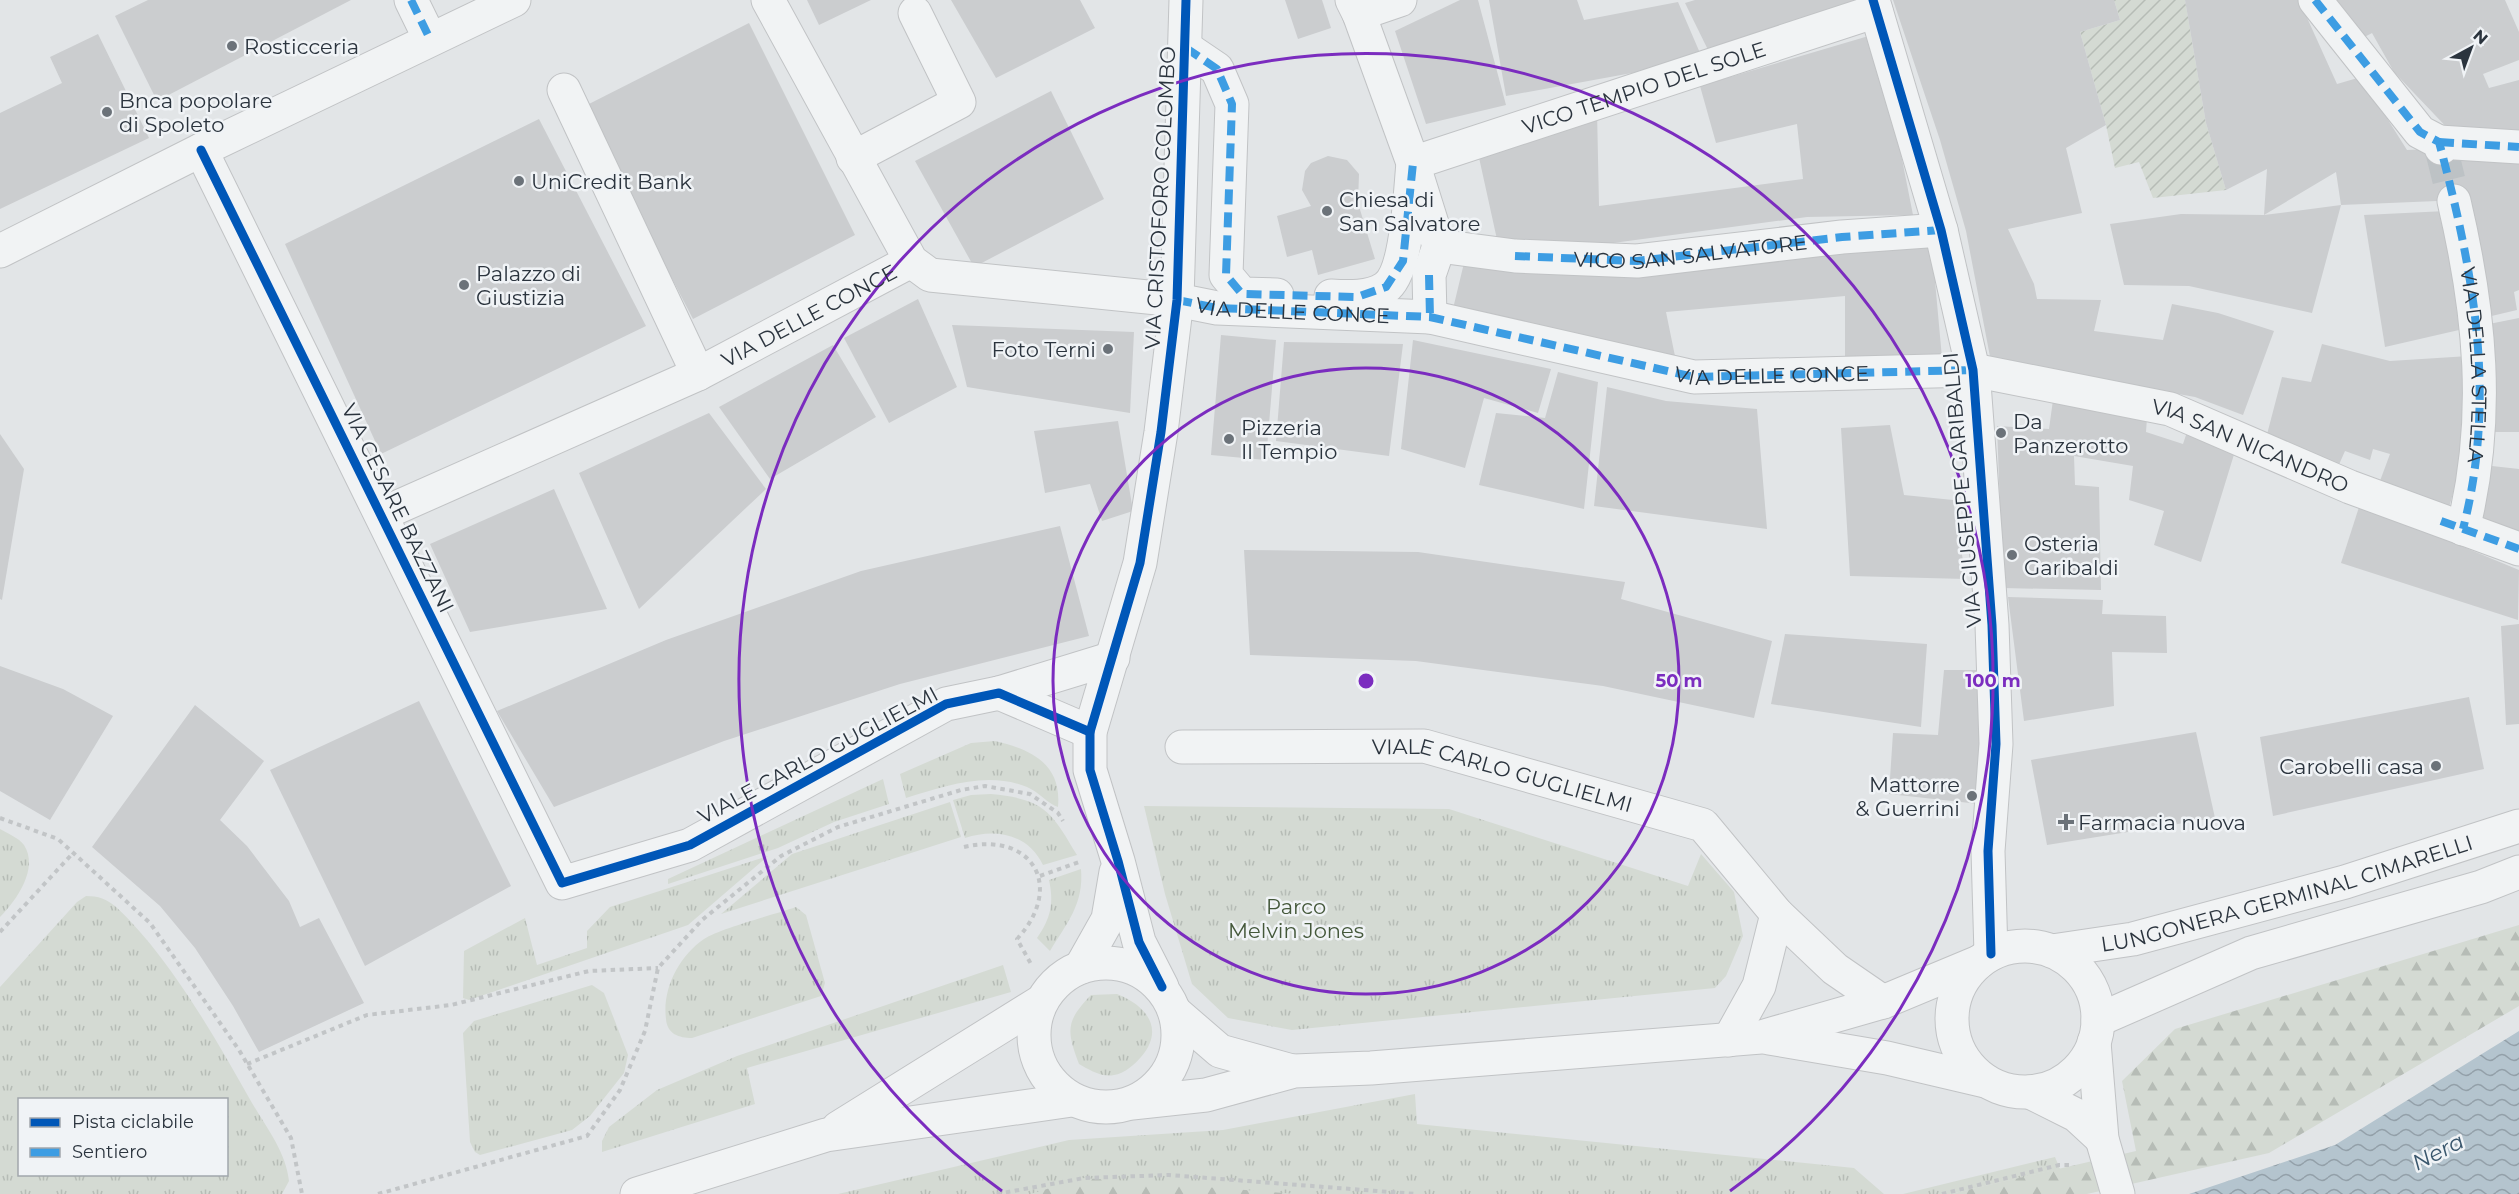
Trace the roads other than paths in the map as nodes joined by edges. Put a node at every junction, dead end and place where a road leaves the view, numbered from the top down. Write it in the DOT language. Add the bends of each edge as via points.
graph roads {
  1 [pos="411,0"];
  2 [pos="514,0"];
  3 [pos="768,0"];
  4 [pos="1186,0"];
  5 [pos="1400,0"];
  6 [pos="2315,0"];
  7 [pos="1874,6"];
  8 [pos="1355,7"];
  9 [pos="915,13"];
  10 [pos="430,39"];
  11 [pos="1186,48"];
  12 [pos="564,90"];
  13 [pos="2519,147"];
  14 [pos="201,150"];
  15 [pos="853,158"];
  16 [pos="1413,163"];
  17 [pos="2454,201"];
  18 [pos="1941,230"];
  19 [pos="0,251"];
  20 [pos="911,261"];
  21 [pos="1434,261"];
  22 [pos="1177,300"];
  23 [pos="1431,317"];
  24 [pos="1973,370"];
  25 [pos="698,374"];
  26 [pos="382,514"];
  27 [pos="2452,525"];
  28 [pos="2519,549"];
  29 [pos="1113,658"];
  30 [pos="999,693"];
  31 [pos="1090,732"];
  32 [pos="1182,747"];
  33 [pos="2519,826"];
  34 [pos="1118,861"];
  35 [pos="2519,872"];
  36 [pos="562,883"];
  37 [pos="1777,914"];
  38 [pos="2052,951"];
  39 [pos="1985,958"];
  40 [pos="1082,967"];
  41 [pos="1169,1000"];
  42 [pos="1042,1001"];
  43 [pos="1883,1002"];
  44 [pos="2096,1031"];
  45 [pos="1761,1036"];
  46 [pos="1728,1040"];
  47 [pos="1294,1071"];
  48 [pos="1985,1080"];
  49 [pos="2030,1092"];
  50 [pos="1072,1100"];
  51 [pos="1132,1103"];
  52 [pos="826,1135"];
  53 [pos="2105,1146"];
  54 [pos="637,1194"];
  55 [pos="2118,1194"];
  1 -- 10 [label="street"];
  2 -- 10 [label="street"];
  3 -- 15 [label="street"];
  4 -- 11 [label="street, VIA CRISTOFORO COLOMBO"];
  5 -- 8 [label="street"];
  6 -- 13 [label="street" via="2420,132 2440,146"];
  7 -- 16 [label="street, VICO TEMPIO DEL SOLE"];
  7 -- 18 [label="street, VIA GIUSEPPE GARIBALDI"];
  8 -- 16 [label="street"];
  9 -- 15 [label="street" via="959,102"];
  10 -- 14 [label="street"];
  11 -- 16 [label="street" via="1217,69 1232,104 1226,275 1242,294 1357,297 1386,287 1402,261"];
  11 -- 22 [label="street, VIA CRISTOFORO COLOMBO"];
  12 -- 25 [label="street"];
  14 -- 19 [label="street"];
  14 -- 26 [label="street, VIA CESARE BAZZANI"];
  15 -- 20 [label="street"];
  16 -- 21 [label="street"];
  17 -- 27 [label="street, VIA DELLA STELLA" via="2469,265 2480,350 2481,414 2472,491"];
  18 -- 21 [label="street, VICO SAN SALVATORE" via="1842,237 1637,261 1515,256"];
  18 -- 24 [label="street, VIA GIUSEPPE GARIBALDI"];
  20 -- 22 [label="street, VIA DELLE CONCE" via="930,275"];
  20 -- 25 [label="street, VIA DELLE CONCE"];
  21 -- 23 [label="street"];
  22 -- 23 [label="street, VIA DELLE CONCE" via="1217,308"];
  22 -- 29 [label="street, VIA CRISTOFORO COLOMBO" via="1140,564"];
  23 -- 24 [label="street, VIA DELLE CONCE" via="1694,377"];
  24 -- 27 [label="street, VIA SAN NICANDRO" via="2170,409 2350,487"];
  24 -- 39 [label="street, VIA GIUSEPPE GARIBALDI" via="1992,625 1996,744"];
  25 -- 26 [label="street, VIA DELLE CONCE"];
  26 -- 36 [label="street, VIA CESARE BAZZANI"];
  27 -- 28 [label="street, VIA SAN NICANDRO"];
  29 -- 30 [label="street, VIALE CARLO GUGLIELMI"];
  29 -- 31 [label="street, VIA CRISTOFORO COLOMBO"];
  30 -- 31 [label="street"];
  30 -- 36 [label="street, VIALE CARLO GUGLIELMI" via="946,704 690,845"];
  31 -- 34 [label="street, VIA CRISTOFORO COLOMBO" via="1090,770"];
  32 -- 37 [label="street, VIALE CARLO GUGLIELMI" via="1424,746 1703,825"];
  33 -- 38 [label="street, LUNGONERA GERMINAL CIMARELLI" via="2345,882 2133,939"];
  34 -- 40 [label="street, VIA CRISTOFORO COLOMBO" via="1108,919"];
  34 -- 41 [label="street, VIA CRISTOFORO COLOMBO" via="1139,942"];
  35 -- 44 [label="street" via="2481,887 2251,953"];
  37 -- 43 [label="street, VIALE CARLO GUGLIELMI" via="1835,969"];
  37 -- 46 [label="street" via="1759,986"];
  38 -- 39 [label="street" via="2032,946 2011,947"];
  38 -- 44 [label="street" via="2086,978 2095,998"];
  39 -- 43 [label="street"];
  39 -- 48 [label="street" via="1965,976 1951,1013 1958,1051"];
  40 -- 41 [label="street" via="1103,962 1125,965 1145,974"];
  40 -- 42 [label="street" via="1066,974"];
  41 -- 47 [label="street" via="1220,1051"];
  41 -- 51 [label="street" via="1179,1034 1176,1056 1167,1077 1152,1092"];
  42 -- 50 [label="street" via="1034,1023 1034,1046 1041,1067 1054,1086"];
  42 -- 52 [label="street"];
  43 -- 45 [label="street"];
  44 -- 49 [label="street" via="2085,1062 2070,1077 2051,1088"];
  44 -- 53 [label="street"];
  45 -- 46 [label="street"];
  45 -- 48 [label="street"];
  46 -- 47 [label="street"];
  47 -- 51 [label="street" via="1206,1095"];
  48 -- 49 [label="street" via="2006,1090"];
  49 -- 53 [label="street" via="2076,1115"];
  50 -- 51 [label="street" via="1112,1108"];
  50 -- 52 [label="street"];
  52 -- 54 [label="street"];
  53 -- 55 [label="street"];
}
